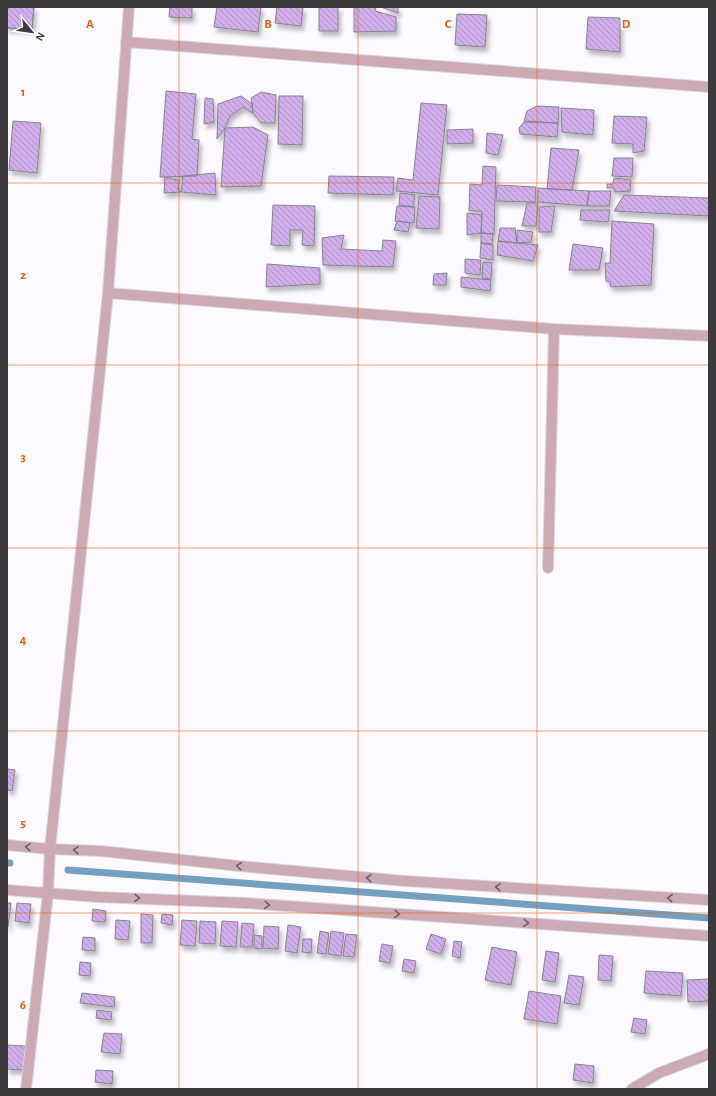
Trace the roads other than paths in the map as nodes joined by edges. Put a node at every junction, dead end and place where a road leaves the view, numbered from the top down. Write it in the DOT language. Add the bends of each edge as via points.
graph roads {
  1 [pos="129,7"];
  2 [pos="126,42"];
  3 [pos="709,87"];
  4 [pos="108,293"];
  5 [pos="554,329"];
  6 [pos="709,336"];
  7 [pos="548,568"];
  8 [pos="7,845"];
  9 [pos="50,849"];
  10 [pos="7,890"];
  11 [pos="48,893"];
  12 [pos="709,900"];
  13 [pos="709,936"];
  14 [pos="709,1054"];
  15 [pos="26,1089"];
  16 [pos="632,1089"];
  1 -- 2 [label="street"];
  2 -- 3 [label="street"];
  2 -- 4 [label="street"];
  4 -- 5 [label="street"];
  4 -- 9 [label="street"];
  5 -- 6 [label="street"];
  5 -- 7 [label="street"];
  9 -- 8 [label="street, one-way"];
  9 -- 11 [label="street"];
  12 -- 9 [label="street, one-way" via="405,881 101,851"];
  10 -- 11 [label="street"];
  11 -- 13 [label="street, one-way" via="260,904"];
  11 -- 15 [label="street"];
  14 -- 16 [label="street" via="659,1073"];
}
